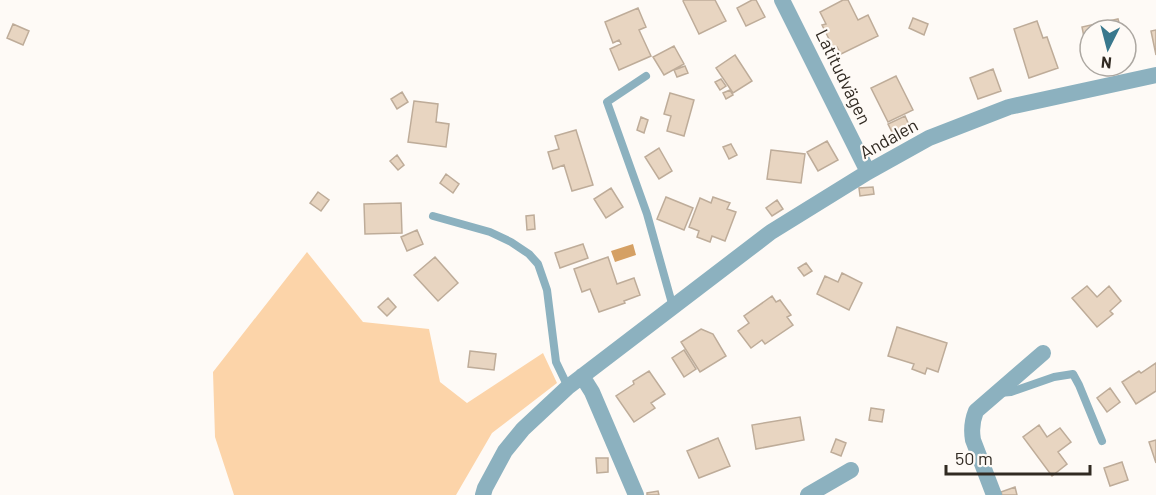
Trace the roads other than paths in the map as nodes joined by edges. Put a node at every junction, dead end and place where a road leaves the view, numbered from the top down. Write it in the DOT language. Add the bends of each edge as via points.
graph roads {
  1 [pos="782,0"];
  2 [pos="1156,75"];
  3 [pos="646,76"];
  4 [pos="868,172"];
  5 [pos="433,216"];
  6 [pos="673,307"];
  7 [pos="1043,353"];
  8 [pos="582,376"];
  9 [pos="568,387"];
  10 [pos="996,393"];
  11 [pos="1102,441"];
  12 [pos="851,470"];
  13 [pos="483,495"];
  14 [pos="636,495"];
  15 [pos="808,495"];
  16 [pos="994,495"];
  1 -- 4 [label="street, Latitudvägen"];
  2 -- 4 [label="street, Andalen" via="1009,107 929,138"];
  3 -- 6 [label="lane" via="607,102 647,214"];
  4 -- 6 [label="street, Andalen" via="771,232"];
  5 -- 9 [label="lane" via="490,232 529,254 538,264 547,290 556,362"];
  6 -- 8 [label="street, Andalen"];
  7 -- 10 [label="street"];
  8 -- 9 [label="street, Andalen"];
  8 -- 14 [label="street"];
  9 -- 13 [label="street, Andalen" via="505,451"];
  10 -- 11 [label="lane" via="1073,374"];
  10 -- 16 [label="street" via="976,411 971,430"];
  12 -- 15 [label="street"];
}
